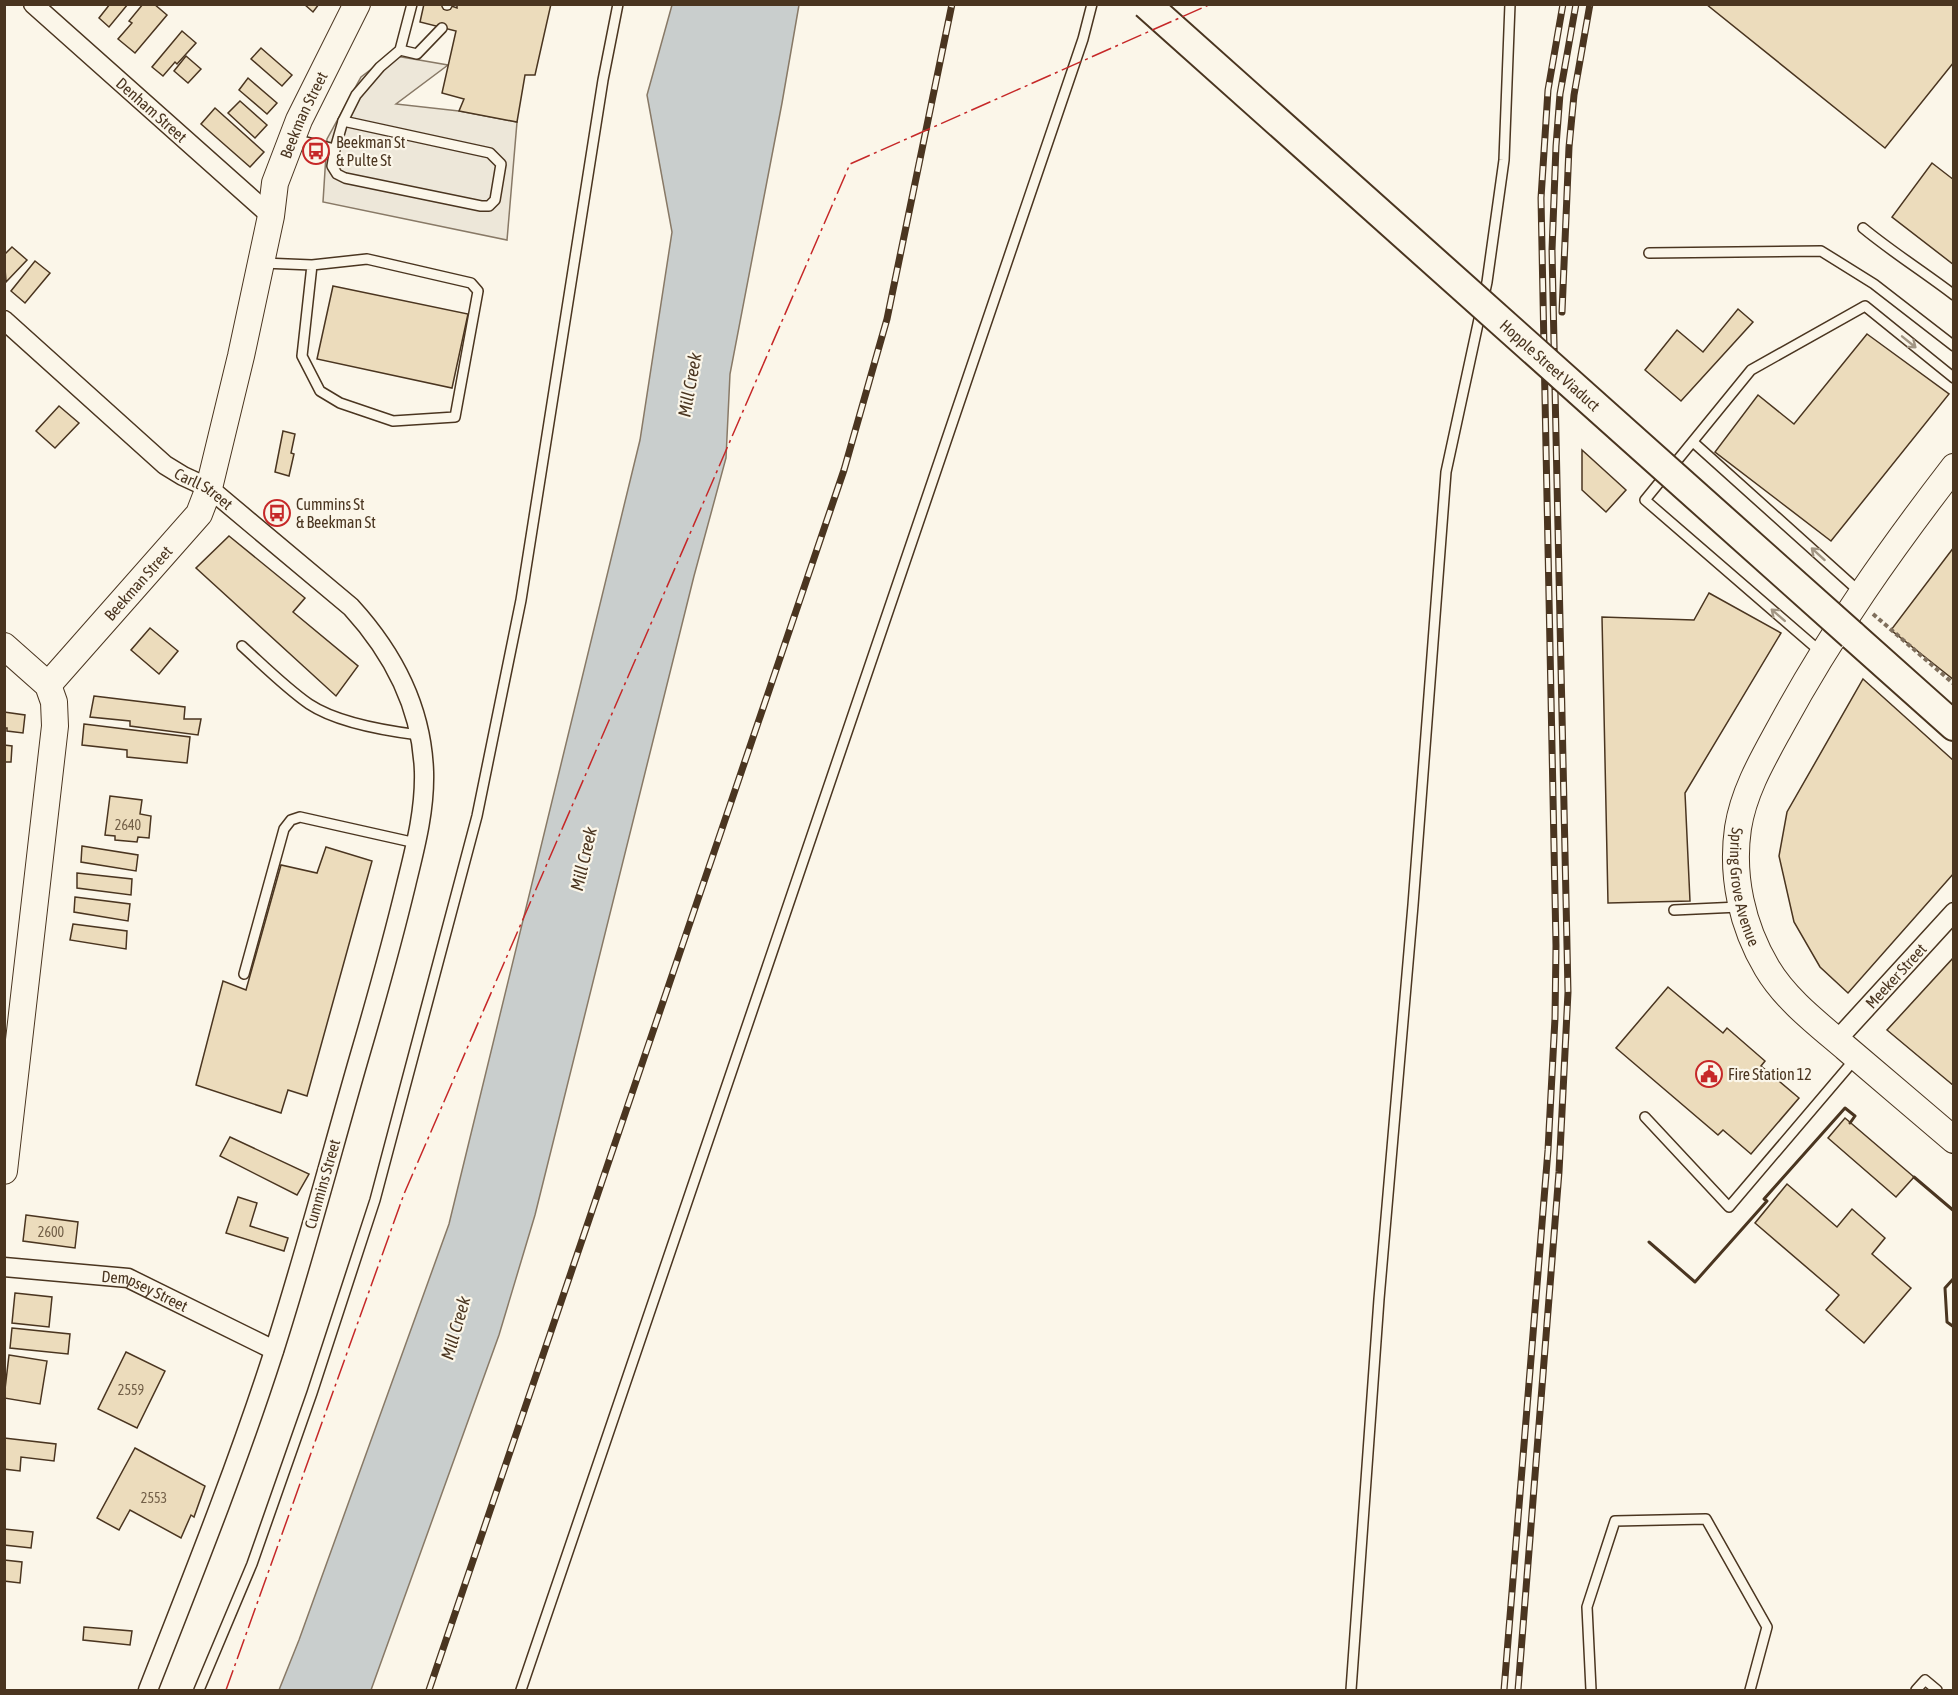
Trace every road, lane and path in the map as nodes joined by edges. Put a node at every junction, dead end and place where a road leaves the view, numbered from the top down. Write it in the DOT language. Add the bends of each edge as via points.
graph roads {
  1 [pos="33,4"];
  2 [pos="357,4"];
  3 [pos="412,4"];
  4 [pos="618,4"];
  5 [pos="1092,4"];
  6 [pos="1146,4"];
  7 [pos="1510,4"];
  8 [pos="442,28"];
  9 [pos="400,50"];
  10 [pos="343,121"];
  11 [pos="291,138"];
  12 [pos="335,149"];
  13 [pos="270,216"];
  14 [pos="1863,228"];
  15 [pos="1649,253"];
  16 [pos="261,262"];
  17 [pos="312,265"];
  18 [pos="1953,295"];
  19 [pos="4,320"];
  20 [pos="1953,346"];
  21 [pos="1953,378"];
  22 [pos="1693,442"];
  23 [pos="1953,467"];
  24 [pos="209,488"];
  25 [pos="1859,597"];
  26 [pos="4,646"];
  27 [pos="242,646"];
  28 [pos="1822,653"];
  29 [pos="395,666"];
  30 [pos="1953,684"];
  31 [pos="48,685"];
  32 [pos="1953,726"];
  33 [pos="419,735"];
  34 [pos="416,843"];
  35 [pos="1742,907"];
  36 [pos="1674,910"];
  37 [pos="1953,912"];
  38 [pos="244,974"];
  39 [pos="1837,1040"];
  40 [pos="1857,1057"];
  41 [pos="1645,1117"];
  42 [pos="1953,1140"];
  43 [pos="4,1171"];
  44 [pos="4,1268"];
  45 [pos="274,1350"];
  46 [pos="148,1690"];
  47 [pos="199,1690"];
  48 [pos="521,1690"];
  49 [pos="1351,1690"];
  50 [pos="1592,1690"];
  51 [pos="1750,1690"];
  52 [pos="1916,1690"];
  53 [pos="1937,1690"];
  1 -- 13 [label="street, Denham Street"];
  2 -- 11 [label="main road, Beekman Street"];
  3 -- 9 [label="lane"];
  4 -- 47 [label="lane" via="521,600 477,816 375,1200 252,1564"];
  5 -- 48 [label="lane" via="1076,61"];
  6 -- 32 [label="main road, Hopple Street Viaduct, bridge"];
  7 -- 49 [label="lane" via="1501,183 1487,282 1446,472"];
  8 -- 9 [label="lane" via="417,54"];
  9 -- 10 [label="lane" via="356,94"];
  10 -- 12 [label="lane"];
  10 -- 12 [label="lane" via="490,153 501,165 495,200 489,206 481,206 345,178 332,166"];
  11 -- 12 [label="lane"];
  11 -- 13 [label="main road, Beekman Street" via="275,183"];
  13 -- 16 [label="main road, Beekman Street"];
  14 -- 18 [label="lane"];
  15 -- 20 [label="lane" via="1821,251 1874,284"];
  16 -- 17 [label="lane"];
  16 -- 24 [label="main road, Beekman Street"];
  17 -- 17 [label="lane" via="367,259 471,283 478,291 455,417 393,421 340,403 320,391 302,356"];
  19 -- 24 [label="street, Carll Street" via="165,465"];
  22 -- 21 [label="lane, one-way" via="1751,370 1865,306"];
  25 -- 22 [label="lane, one-way"];
  28 -- 22 [label="lane, one-way" via="1646,500"];
  23 -- 25 [label="main road, Spring Grove Avenue"];
  24 -- 29 [label="street, Carll Street" via="351,607"];
  24 -- 31 [label="main road, Beekman Street" via="199,514"];
  25 -- 28 [label="main road, Spring Grove Avenue"];
  25 -- 30 [label="path"];
  26 -- 31 [label="main road"];
  27 -- 33 [label="lane" via="310,704 347,720"];
  28 -- 35 [label="main road, Spring Grove Avenue" via="1755,775 1745,801 1736,855"];
  29 -- 33 [label="street, Cummins Street"];
  31 -- 43 [label="main road" via="54,702 55,726"];
  33 -- 34 [label="street, Cummins Street" via="424,771"];
  34 -- 38 [label="lane" via="300,817 291,820 284,829"];
  34 -- 45 [label="street, Cummins Street" via="393,941"];
  35 -- 36 [label="lane"];
  35 -- 39 [label="main road, Spring Grove Avenue" via="1767,969 1790,998"];
  37 -- 39 [label="street, Meeker Street"];
  39 -- 40 [label="main road, Spring Grove Avenue"];
  40 -- 41 [label="lane" via="1729,1207"];
  40 -- 42 [label="main road, Spring Grove Avenue"];
  44 -- 45 [label="street, Dempsey Street" via="128,1278"];
  45 -- 46 [label="street, Cummins Street" via="218,1513"];
  50 -- 51 [label="lane" via="1587,1607 1615,1521 1706,1520 1767,1627"];
  52 -- 53 [label="lane" via="1925,1680"];
}
